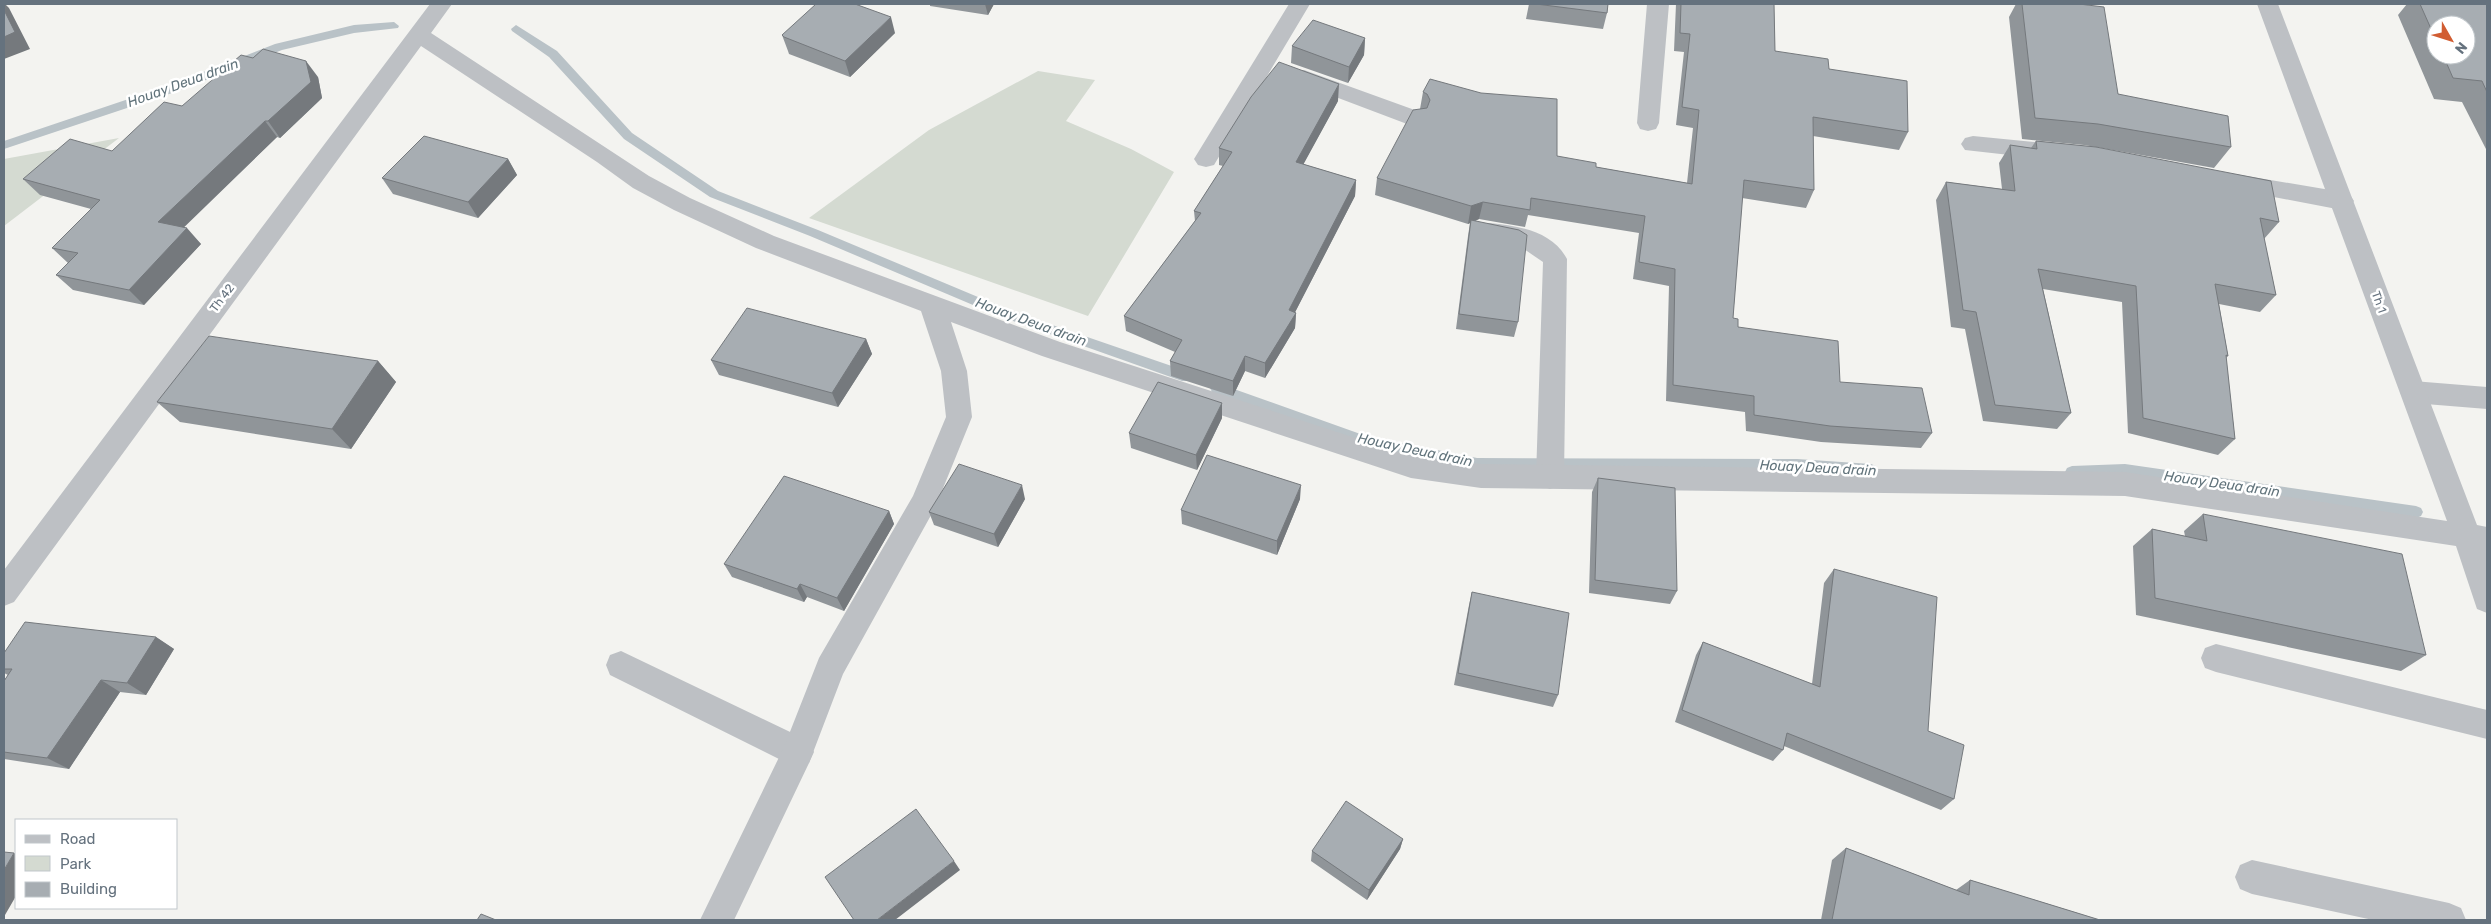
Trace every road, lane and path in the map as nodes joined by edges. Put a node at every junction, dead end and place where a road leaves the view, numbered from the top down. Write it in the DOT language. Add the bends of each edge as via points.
graph roads {
  1 [pos="441,4"];
  2 [pos="1299,4"];
  3 [pos="1658,4"];
  4 [pos="2268,4"];
  5 [pos="418,34"];
  6 [pos="1265,63"];
  7 [pos="1415,119"];
  8 [pos="1648,123"];
  9 [pos="1973,144"];
  10 [pos="2065,153"];
  11 [pos="1206,159"];
  12 [pos="2215,178"];
  13 [pos="2342,201"];
  14 [pos="1479,230"];
  15 [pos="932,304"];
  16 [pos="2413,392"];
  17 [pos="2487,398"];
  18 [pos="1550,475"];
  19 [pos="2477,538"];
  20 [pos="4,593"];
  21 [pos="2487,600"];
  22 [pos="2216,658"];
  23 [pos="621,664"];
  24 [pos="2487,725"];
  25 [pos="798,752"];
  26 [pos="2252,877"];
  27 [pos="722,919"];
  28 [pos="2449,920"];
  1 -- 5 [label="street, Th 42"];
  2 -- 6 [label="street"];
  3 -- 8 [label="street"];
  4 -- 13 [label="street, Th 1"];
  5 -- 15 [label="street" via="641,182 682,204 765,242"];
  5 -- 20 [label="street, Th 42"];
  6 -- 7 [label="street"];
  6 -- 11 [label="street"];
  9 -- 10 [label="street"];
  12 -- 13 [label="street"];
  13 -- 16 [label="street, Th 1"];
  14 -- 18 [label="street" via="1526,237 1555,259"];
  15 -- 18 [label="street" via="1051,349 1411,467 1481,476"];
  15 -- 25 [label="street" via="954,371 958,417 925,500 830,668"];
  16 -- 17 [label="street"];
  16 -- 19 [label="street, Th 1"];
  18 -- 19 [label="street" via="2125,484"];
  19 -- 21 [label="street, Th 1"];
  22 -- 24 [label="street"];
  23 -- 25 [label="street"];
  25 -- 27 [label="street"];
  26 -- 28 [label="street"];
}
